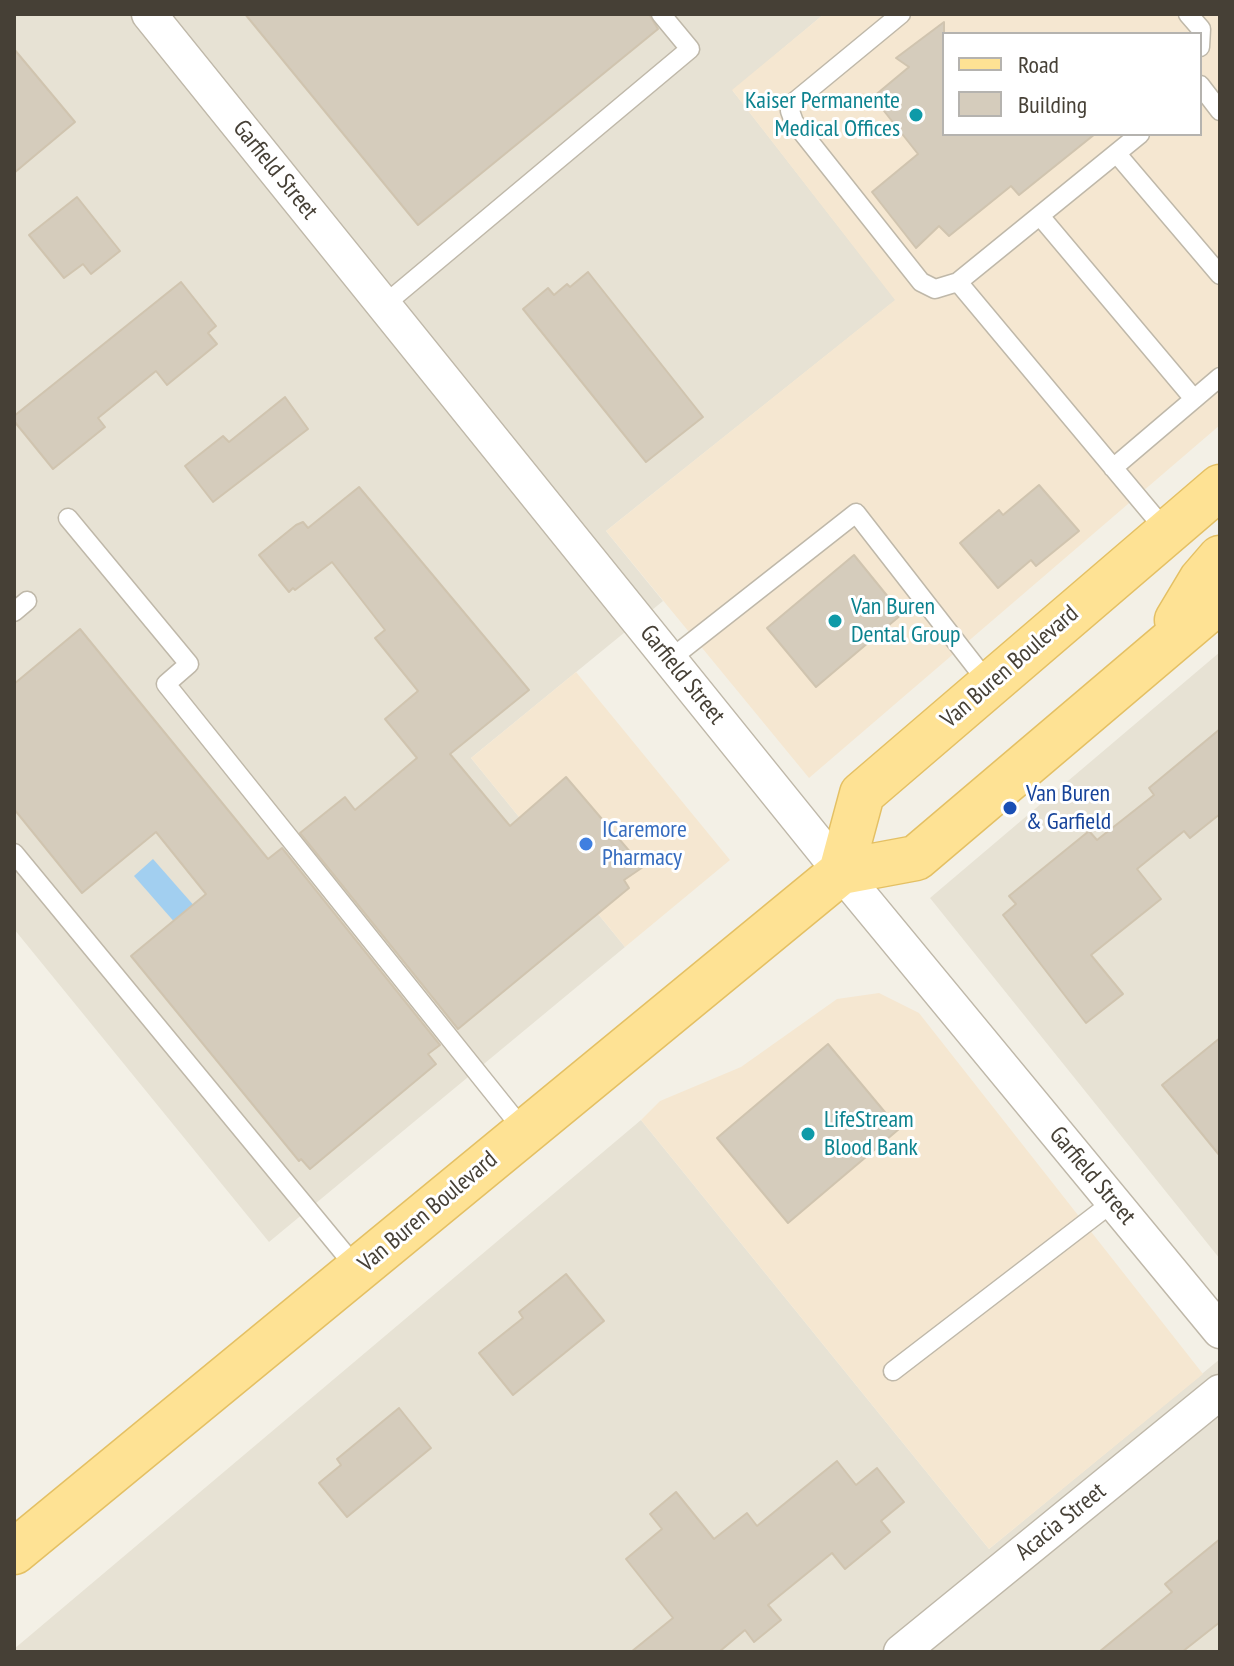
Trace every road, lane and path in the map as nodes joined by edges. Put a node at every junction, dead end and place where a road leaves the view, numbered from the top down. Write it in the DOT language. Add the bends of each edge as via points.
graph roads {
  1 [pos="149,14"];
  2 [pos="661,14"];
  3 [pos="901,14"];
  4 [pos="1188,14"];
  5 [pos="1201,32"];
  6 [pos="1202,88"];
  7 [pos="1220,111"];
  8 [pos="1138,136"];
  9 [pos="1117,154"];
  10 [pos="1040,216"];
  11 [pos="1220,275"];
  12 [pos="958,282"];
  13 [pos="384,305"];
  14 [pos="1220,377"];
  15 [pos="1194,399"];
  16 [pos="1113,468"];
  17 [pos="1220,487"];
  18 [pos="68,518"];
  19 [pos="1167,532"];
  20 [pos="1220,558"];
  21 [pos="1220,600"];
  22 [pos="1157,653"];
  23 [pos="669,660"];
  24 [pos="989,684"];
  25 [pos="14,853"];
  26 [pos="841,872"];
  27 [pos="525,1132"];
  28 [pos="1113,1202"];
  29 [pos="358,1270"];
  30 [pos="1220,1331"];
  31 [pos="893,1371"];
  32 [pos="1220,1392"];
  33 [pos="14,1552"];
  34 [pos="901,1652"];
  1 -- 13 [label="street, Garfield Street"];
  2 -- 13 [label="lane" via="690,49"];
  3 -- 12 [label="lane" via="793,103 790,111 921,282 935,289"];
  4 -- 5 [label="lane"];
  6 -- 7 [label="lane"];
  8 -- 9 [label="lane"];
  9 -- 10 [label="lane"];
  9 -- 11 [label="lane"];
  10 -- 12 [label="lane"];
  10 -- 15 [label="lane"];
  12 -- 16 [label="lane"];
  13 -- 23 [label="street, Garfield Street"];
  14 -- 15 [label="lane"];
  15 -- 16 [label="lane"];
  16 -- 19 [label="lane"];
  17 -- 19 [label="main road, Van Buren Boulevard"];
  18 -- 27 [label="lane" via="189,664 166,684"];
  19 -- 24 [label="main road, Van Buren Boulevard"];
  20 -- 22 [label="main road"];
  21 -- 22 [label="main road, Van Buren Boulevard"];
  22 -- 26 [label="main road, Van Buren Boulevard" via="916,858"];
  23 -- 24 [label="lane" via="856,513"];
  23 -- 26 [label="street, Garfield Street"];
  24 -- 26 [label="main road, Van Buren Boulevard" via="862,794"];
  25 -- 29 [label="lane"];
  26 -- 27 [label="main road, Van Buren Boulevard"];
  26 -- 28 [label="street, Garfield Street"];
  27 -- 29 [label="main road, Van Buren Boulevard"];
  28 -- 30 [label="street, Garfield Street"];
  28 -- 31 [label="lane"];
  29 -- 33 [label="main road, Van Buren Boulevard"];
  32 -- 34 [label="street, Acacia Street"];
}
